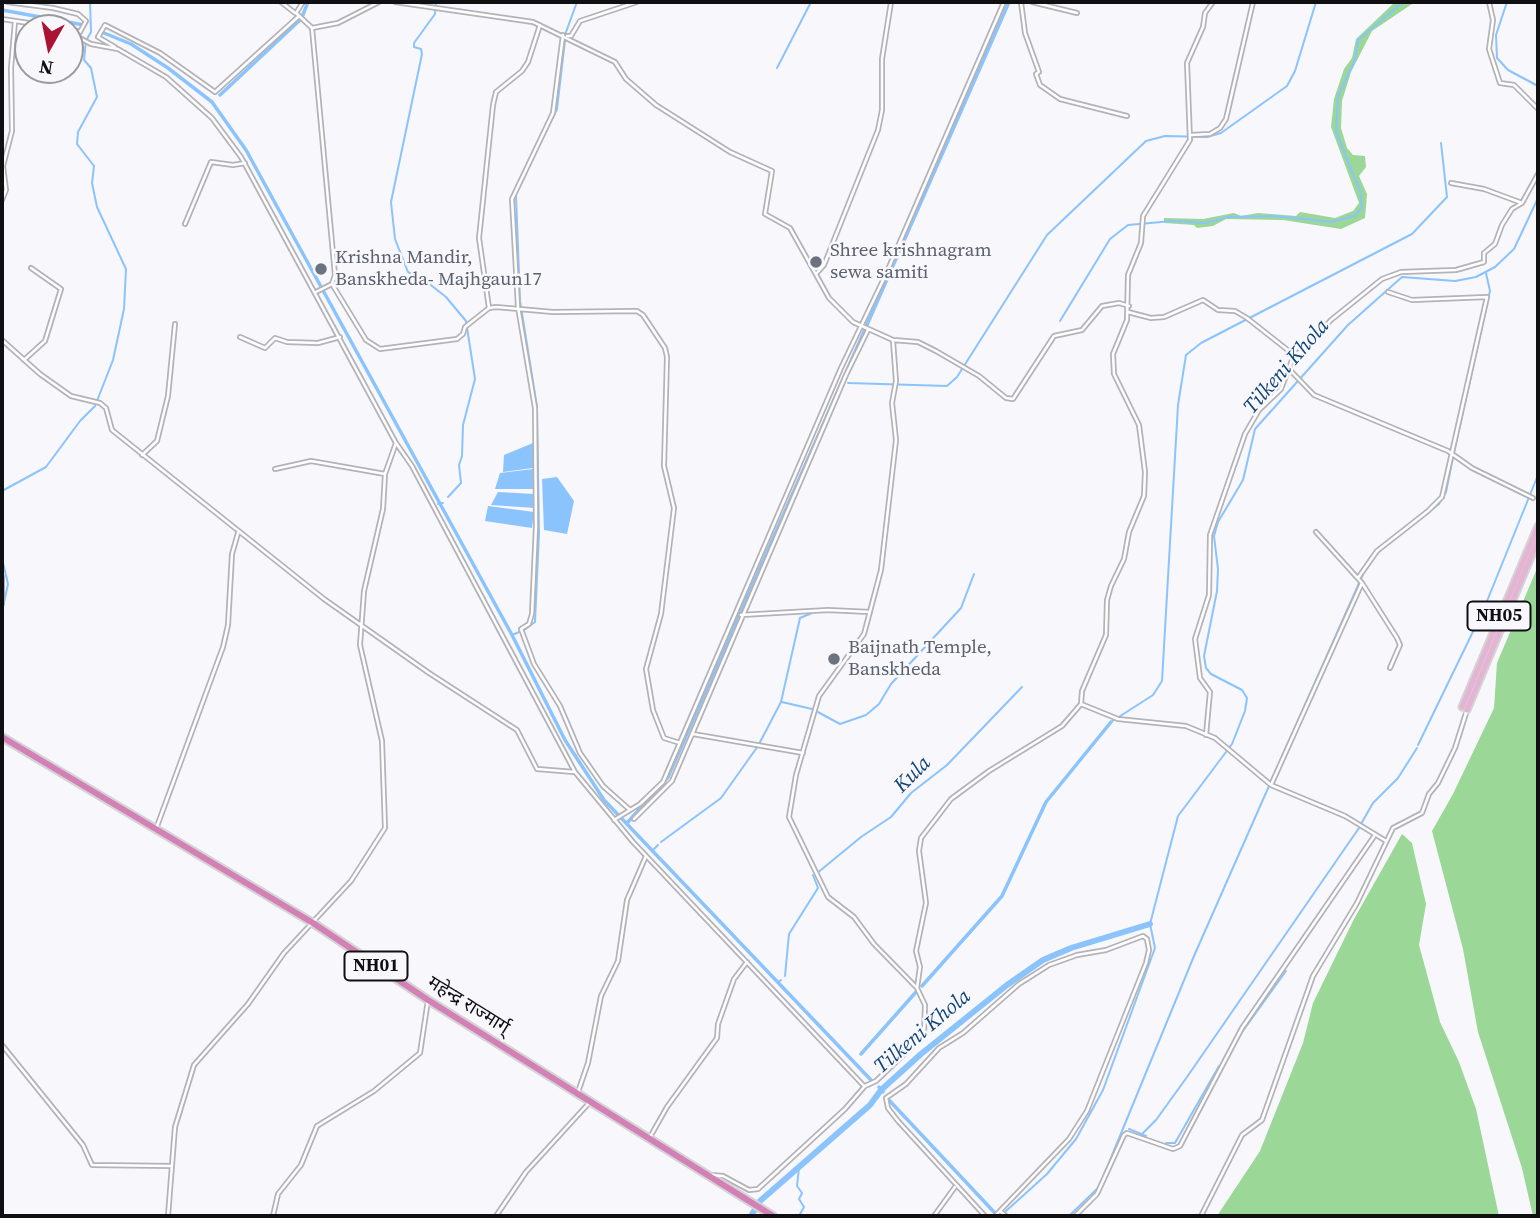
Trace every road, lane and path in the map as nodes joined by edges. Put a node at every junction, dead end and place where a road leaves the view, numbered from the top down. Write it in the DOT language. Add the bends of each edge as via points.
graph roads {
  1 [pos="7,2"];
  2 [pos="281,2"];
  3 [pos="303,2"];
  4 [pos="379,2"];
  5 [pos="395,2"];
  6 [pos="636,2"];
  7 [pos="891,2"];
  8 [pos="1004,2"];
  9 [pos="1021,2"];
  10 [pos="1032,2"];
  11 [pos="1213,2"];
  12 [pos="1253,2"];
  13 [pos="1489,2"];
  14 [pos="1077,13"];
  15 [pos="78,14"];
  16 [pos="297,15"];
  17 [pos="540,25"];
  18 [pos="312,28"];
  19 [pos="14,32"];
  20 [pos="565,36"];
  21 [pos="84,40"];
  22 [pos="118,49"];
  23 [pos="1538,109"];
  24 [pos="1127,116"];
  25 [pos="1191,135"];
  26 [pos="245,163"];
  27 [pos="1538,174"];
  28 [pos="1451,183"];
  29 [pos="2,200"];
  30 [pos="1522,203"];
  31 [pos="184,224"];
  32 [pos="31,268"];
  33 [pos="816,274"];
  34 [pos="330,285"];
  35 [pos="318,291"];
  36 [pos="1388,292"];
  37 [pos="1129,306"];
  38 [pos="520,307"];
  39 [pos="489,308"];
  40 [pos="1128,312"];
  41 [pos="175,324"];
  42 [pos="860,327"];
  43 [pos="868,330"];
  44 [pos="240,337"];
  45 [pos="340,337"];
  46 [pos="2,340"];
  47 [pos="893,340"];
  48 [pos="1294,355"];
  49 [pos="24,360"];
  50 [pos="1288,368"];
  51 [pos="396,443"];
  52 [pos="1453,454"];
  53 [pos="142,455"];
  54 [pos="275,469"];
  55 [pos="385,474"];
  56 [pos="1531,497"];
  57 [pos="1538,526"];
  58 [pos="1316,532"];
  59 [pos="239,533"];
  60 [pos="1538,540"];
  61 [pos="2,577"];
  62 [pos="1360,580"];
  63 [pos="2,603"];
  64 [pos="870,612"];
  65 [pos="741,615"];
  66 [pos="361,627"];
  67 [pos="1390,668"];
  68 [pos="1081,704"];
  69 [pos="1465,708"];
  70 [pos="692,734"];
  71 [pos="1206,735"];
  72 [pos="2,737"];
  73 [pos="680,743"];
  74 [pos="803,753"];
  75 [pos="575,772"];
  76 [pos="1271,785"];
  77 [pos="630,810"];
  78 [pos="634,819"];
  79 [pos="614,820"];
  80 [pos="156,830"];
  81 [pos="1375,835"];
  82 [pos="1386,841"];
  83 [pos="646,856"];
  84 [pos="313,923"];
  85 [pos="747,962"];
  86 [pos="917,988"];
  87 [pos="428,1000"];
  88 [pos="2,1045"];
  89 [pos="865,1086"];
  90 [pos="578,1091"];
  91 [pos="591,1101"];
  92 [pos="649,1139"];
  93 [pos="173,1166"];
  94 [pos="709,1174"];
  95 [pos="955,1187"];
  96 [pos="1000,1211"];
  97 [pos="770,1215"];
  98 [pos="168,1216"];
  99 [pos="273,1216"];
  100 [pos="496,1216"];
  101 [pos="934,1216"];
  102 [pos="985,1216"];
  103 [pos="995,1216"];
  104 [pos="1006,1216"];
  105 [pos="1075,1216"];
  106 [pos="1201,1216"];
  1 -- 15 [label="street"];
  2 -- 16 [label="street"];
  3 -- 16 [label="street"];
  4 -- 18 [label="street" via="338,23"];
  5 -- 17 [label="street" via="509,16"];
  6 -- 20 [label="street" via="580,21 571,36"];
  7 -- 33 [label="street" via="878,130 824,265"];
  8 -- 42 [label="street"];
  9 -- 24 [label="street" via="1041,85 1060,99"];
  10 -- 14 [label="street"];
  11 -- 25 [label="street" via="1187,63"];
  12 -- 25 [label="street" via="1226,119 1210,134"];
  13 -- 23 [label="street" via="1493,20 1489,49 1500,83 1526,93"];
  16 -- 18 [label="street"];
  16 -- 22 [label="street" via="215,92 160,52 105,25 99,37"];
  17 -- 20 [label="street"];
  17 -- 39 [label="street" via="528,62 496,92 493,105 479,238"];
  18 -- 34 [label="street" via="335,275"];
  19 -- 29 [label="street" via="12,131 3,166 6,190"];
  20 -- 33 [label="street" via="615,62 644,95 699,134 772,171 765,214 790,228"];
  20 -- 38 [label="street" via="553,113 512,199"];
  21 -- 22 [label="street"];
  22 -- 26 [label="street" via="166,77 196,103"];
  25 -- 37 [label="street" via="1142,220 1141,243 1128,275"];
  26 -- 31 [label="street" via="211,162"];
  26 -- 35 [label="street"];
  27 -- 30 [label="street"];
  28 -- 30 [label="street"];
  30 -- 48 [label="street" via="1512,209 1495,244 1484,253 1484,262 1456,270 1401,272 1382,279"];
  32 -- 49 [label="street" via="61,289 45,341"];
  33 -- 42 [label="street" via="835,305"];
  34 -- 35 [label="street"];
  34 -- 39 [label="street" via="375,348 457,339"];
  35 -- 45 [label="street"];
  36 -- 52 [label="street" via="1412,300 1487,297"];
  37 -- 40 [label="street"];
  37 -- 47 [label="street" via="1102,306 1082,330 1054,336 1013,399 918,342"];
  38 -- 39 [label="street"];
  38 -- 73 [label="street" via="553,312 637,311 665,348 664,466 674,508 661,614 646,669 653,710 664,738"];
  38 -- 77 [label="street" via="535,408 536,468 532,614 521,629 580,753 603,786"];
  40 -- 48 [label="street" via="1164,317 1203,300 1218,310 1235,311 1249,319"];
  40 -- 68 [label="street" via="1125,329 1114,346 1112,367 1139,425 1144,496 1111,586 1106,635"];
  41 -- 53 [label="street" via="158,441"];
  42 -- 43 [label="street"];
  42 -- 73 [label="street"];
  43 -- 47 [label="street"];
  43 -- 65 [label="street"];
  44 -- 45 [label="street" via="264,348 275,338 318,343"];
  45 -- 51 [label="street"];
  46 -- 49 [label="street"];
  47 -- 64 [label="street" via="896,440 881,570"];
  48 -- 50 [label="street"];
  49 -- 53 [label="street" via="71,396 100,403 112,430"];
  50 -- 52 [label="street" via="1314,395"];
  50 -- 71 [label="street" via="1281,389 1259,410 1245,434 1210,535 1209,595 1195,639 1200,678 1210,692"];
  51 -- 55 [label="street"];
  51 -- 75 [label="street"];
  52 -- 56 [label="street"];
  52 -- 62 [label="street" via="1436,505 1377,551"];
  53 -- 59 [label="street"];
  54 -- 55 [label="street" via="311,461"];
  55 -- 66 [label="street"];
  57 -- 69 [label="main road, NH05"];
  58 -- 62 [label="street"];
  59 -- 66 [label="street"];
  59 -- 80 [label="street" via="232,554 223,648"];
  60 -- 69 [label="main road, NH05"];
  61 -- 63 [label="street"];
  62 -- 67 [label="street" via="1400,645"];
  62 -- 76 [label="street"];
  64 -- 65 [label="street"];
  64 -- 74 [label="street" via="858,645 819,696"];
  65 -- 70 [label="street"];
  66 -- 75 [label="street" via="517,730 537,769"];
  66 -- 84 [label="street" via="364,668 382,741 385,828 351,881"];
  68 -- 71 [label="street" via="1116,718 1186,726"];
  68 -- 86 [label="street" via="1062,726 951,799 921,838 926,903 916,951"];
  69 -- 82 [label="street" via="1455,748 1422,813 1393,828"];
  70 -- 74 [label="street"];
  70 -- 78 [label="street" via="672,781"];
  71 -- 76 [label="street" via="1221,742"];
  72 -- 80 [label="highway, महेन्द्र राज्मार्ग् / NH01"];
  73 -- 77 [label="street" via="663,782"];
  74 -- 86 [label="street" via="789,817 822,888 864,927 874,944"];
  75 -- 79 [label="street"];
  76 -- 81 [label="street" via="1345,816"];
  77 -- 79 [label="street"];
  79 -- 83 [label="street"];
  80 -- 84 [label="highway, महेन्द्र राज्मार्ग् / NH01"];
  81 -- 82 [label="street"];
  81 -- 105 [label="street" via="1242,1028 1180,1146 1173,1149 1124,1135 1097,1194"];
  82 -- 106 [label="street" via="1357,903 1313,976 1262,1120 1242,1135"];
  83 -- 85 [label="street"];
  83 -- 90 [label="street" via="627,900 618,961 601,996"];
  84 -- 87 [label="highway, महेन्द्र राज्मार्ग् / NH01"];
  84 -- 93 [label="street" via="194,1065 175,1127"];
  85 -- 89 [label="street"];
  85 -- 92 [label="street" via="734,979 717,1038"];
  86 -- 89 [label="street" via="925,1005 924,1035"];
  87 -- 90 [label="highway, महेन्द्र राज्मार्ग् / NH01"];
  87 -- 99 [label="street" via="420,1053 374,1091 317,1126 301,1166 278,1194"];
  88 -- 93 [label="street" via="83,1144 92,1165"];
  89 -- 94 [label="street" via="758,1189 749,1190"];
  90 -- 91 [label="highway, महेन्द्र राज्मार्ग् / NH01"];
  91 -- 92 [label="highway, महेन्द्र राज्मार्ग् / NH01"];
  91 -- 100 [label="street" via="526,1172"];
  92 -- 94 [label="highway, महेन्द्र राज्मार्ग् / NH01"];
  93 -- 98 [label="street"];
  94 -- 97 [label="highway, महेन्द्र राज्मार्ग् / NH01"];
  95 -- 96 [label="street" via="888,1108 887,1096 906,1084 939,1048 1049,965 1143,936 1149,950 1146,963 1087,1111 1069,1139"];
  95 -- 101 [label="street"];
  95 -- 102 [label="street"];
  96 -- 103 [label="street"];
  96 -- 104 [label="street"];
}
